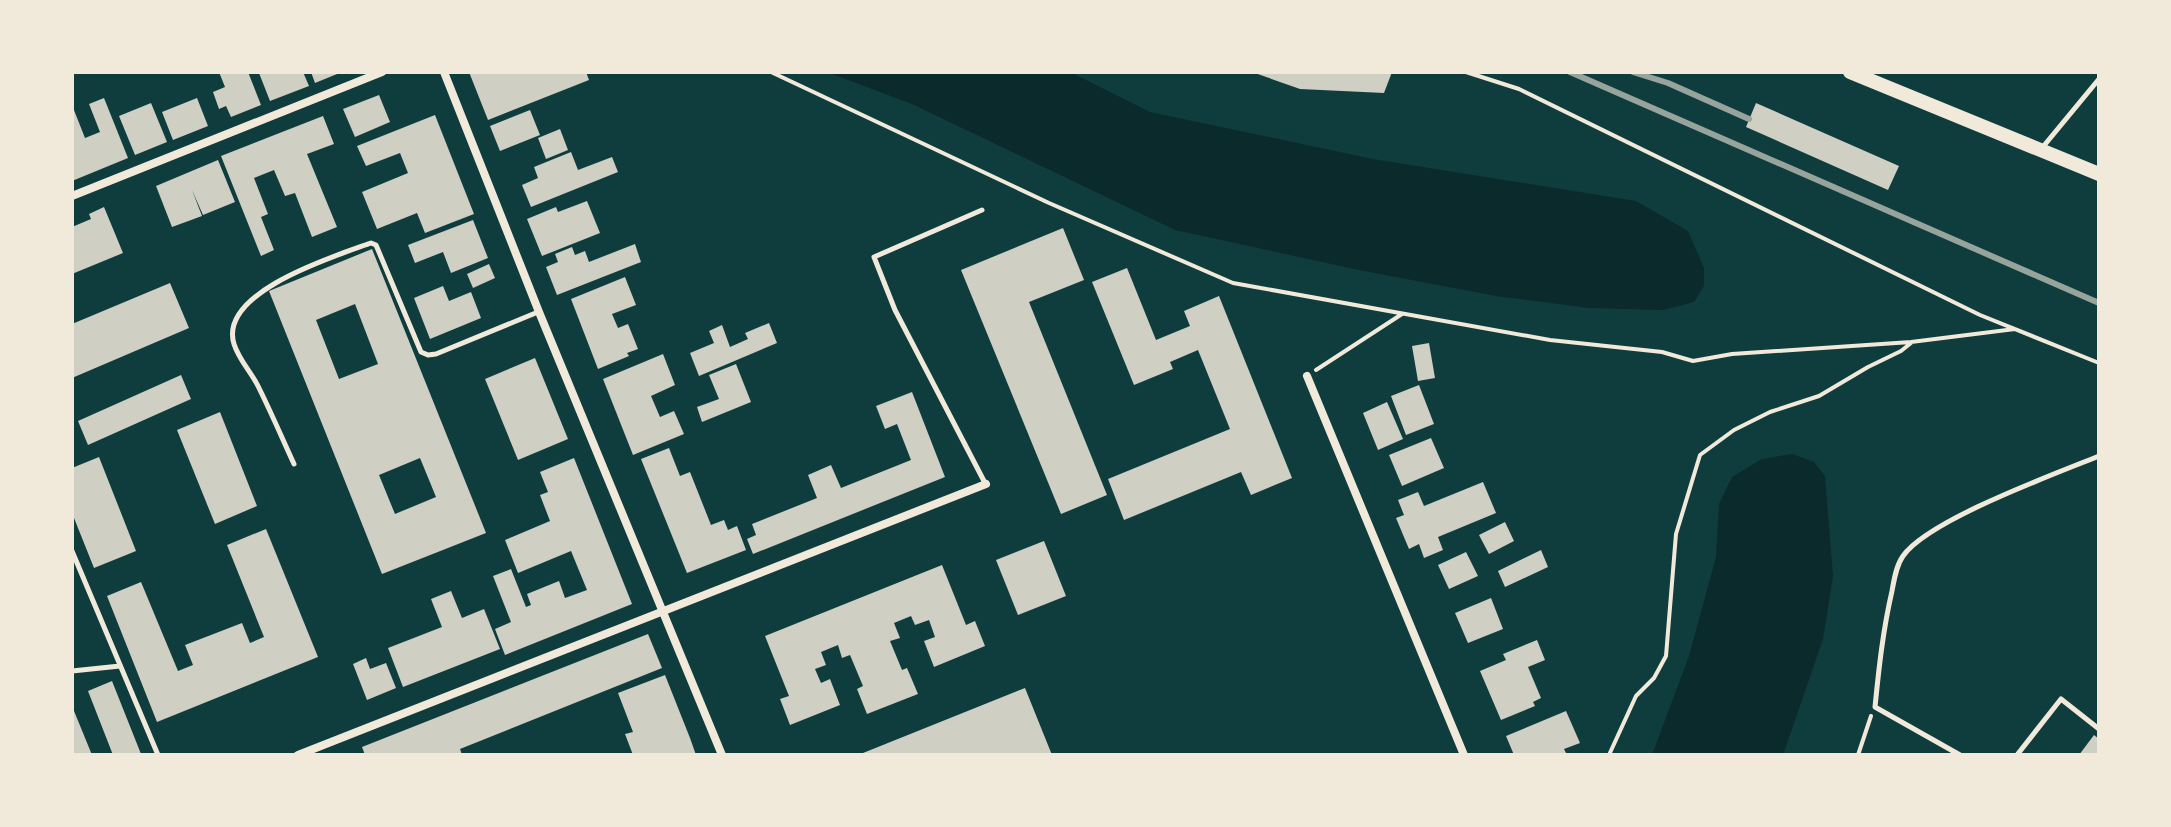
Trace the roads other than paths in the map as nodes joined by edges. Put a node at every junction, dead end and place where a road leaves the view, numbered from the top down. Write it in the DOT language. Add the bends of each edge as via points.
graph roads {
  1 [pos="382,72"];
  2 [pos="444,72"];
  3 [pos="1850,72"];
  4 [pos="2099,79"];
  5 [pos="2041,148"];
  6 [pos="2099,174"];
  7 [pos="72,196"];
  8 [pos="982,210"];
  9 [pos="539,312"];
  10 [pos="1307,376"];
  11 [pos="2099,456"];
  12 [pos="294,464"];
  13 [pos="986,484"];
  14 [pos="72,551"];
  15 [pos="664,611"];
  16 [pos="120,666"];
  17 [pos="72,671"];
  18 [pos="2099,729"];
  19 [pos="324,744"];
  20 [pos="158,755"];
  21 [pos="298,755"];
  22 [pos="328,755"];
  23 [pos="722,755"];
  24 [pos="1464,755"];
  25 [pos="1960,755"];
  26 [pos="2017,755"];
  1 -- 7 [label="street"];
  2 -- 9 [label="street"];
  3 -- 5 [label="street"];
  4 -- 5 [label="lane"];
  5 -- 6 [label="street"];
  8 -- 13 [label="lane" via="874,257 895,310"];
  9 -- 12 [label="lane" via="428,355 421,352 371,243 261,289 233,327 233,342"];
  9 -- 15 [label="street"];
  10 -- 24 [label="street"];
  11 -- 25 [label="lane" via="1940,527 1902,556 1882,633 1875,707"];
  13 -- 15 [label="street"];
  14 -- 16 [label="lane"];
  15 -- 19 [label="street"];
  15 -- 23 [label="street"];
  16 -- 17 [label="lane"];
  16 -- 20 [label="lane"];
  18 -- 26 [label="lane" via="2061,699"];
  19 -- 21 [label="street"];
  19 -- 22 [label="street"];
}
